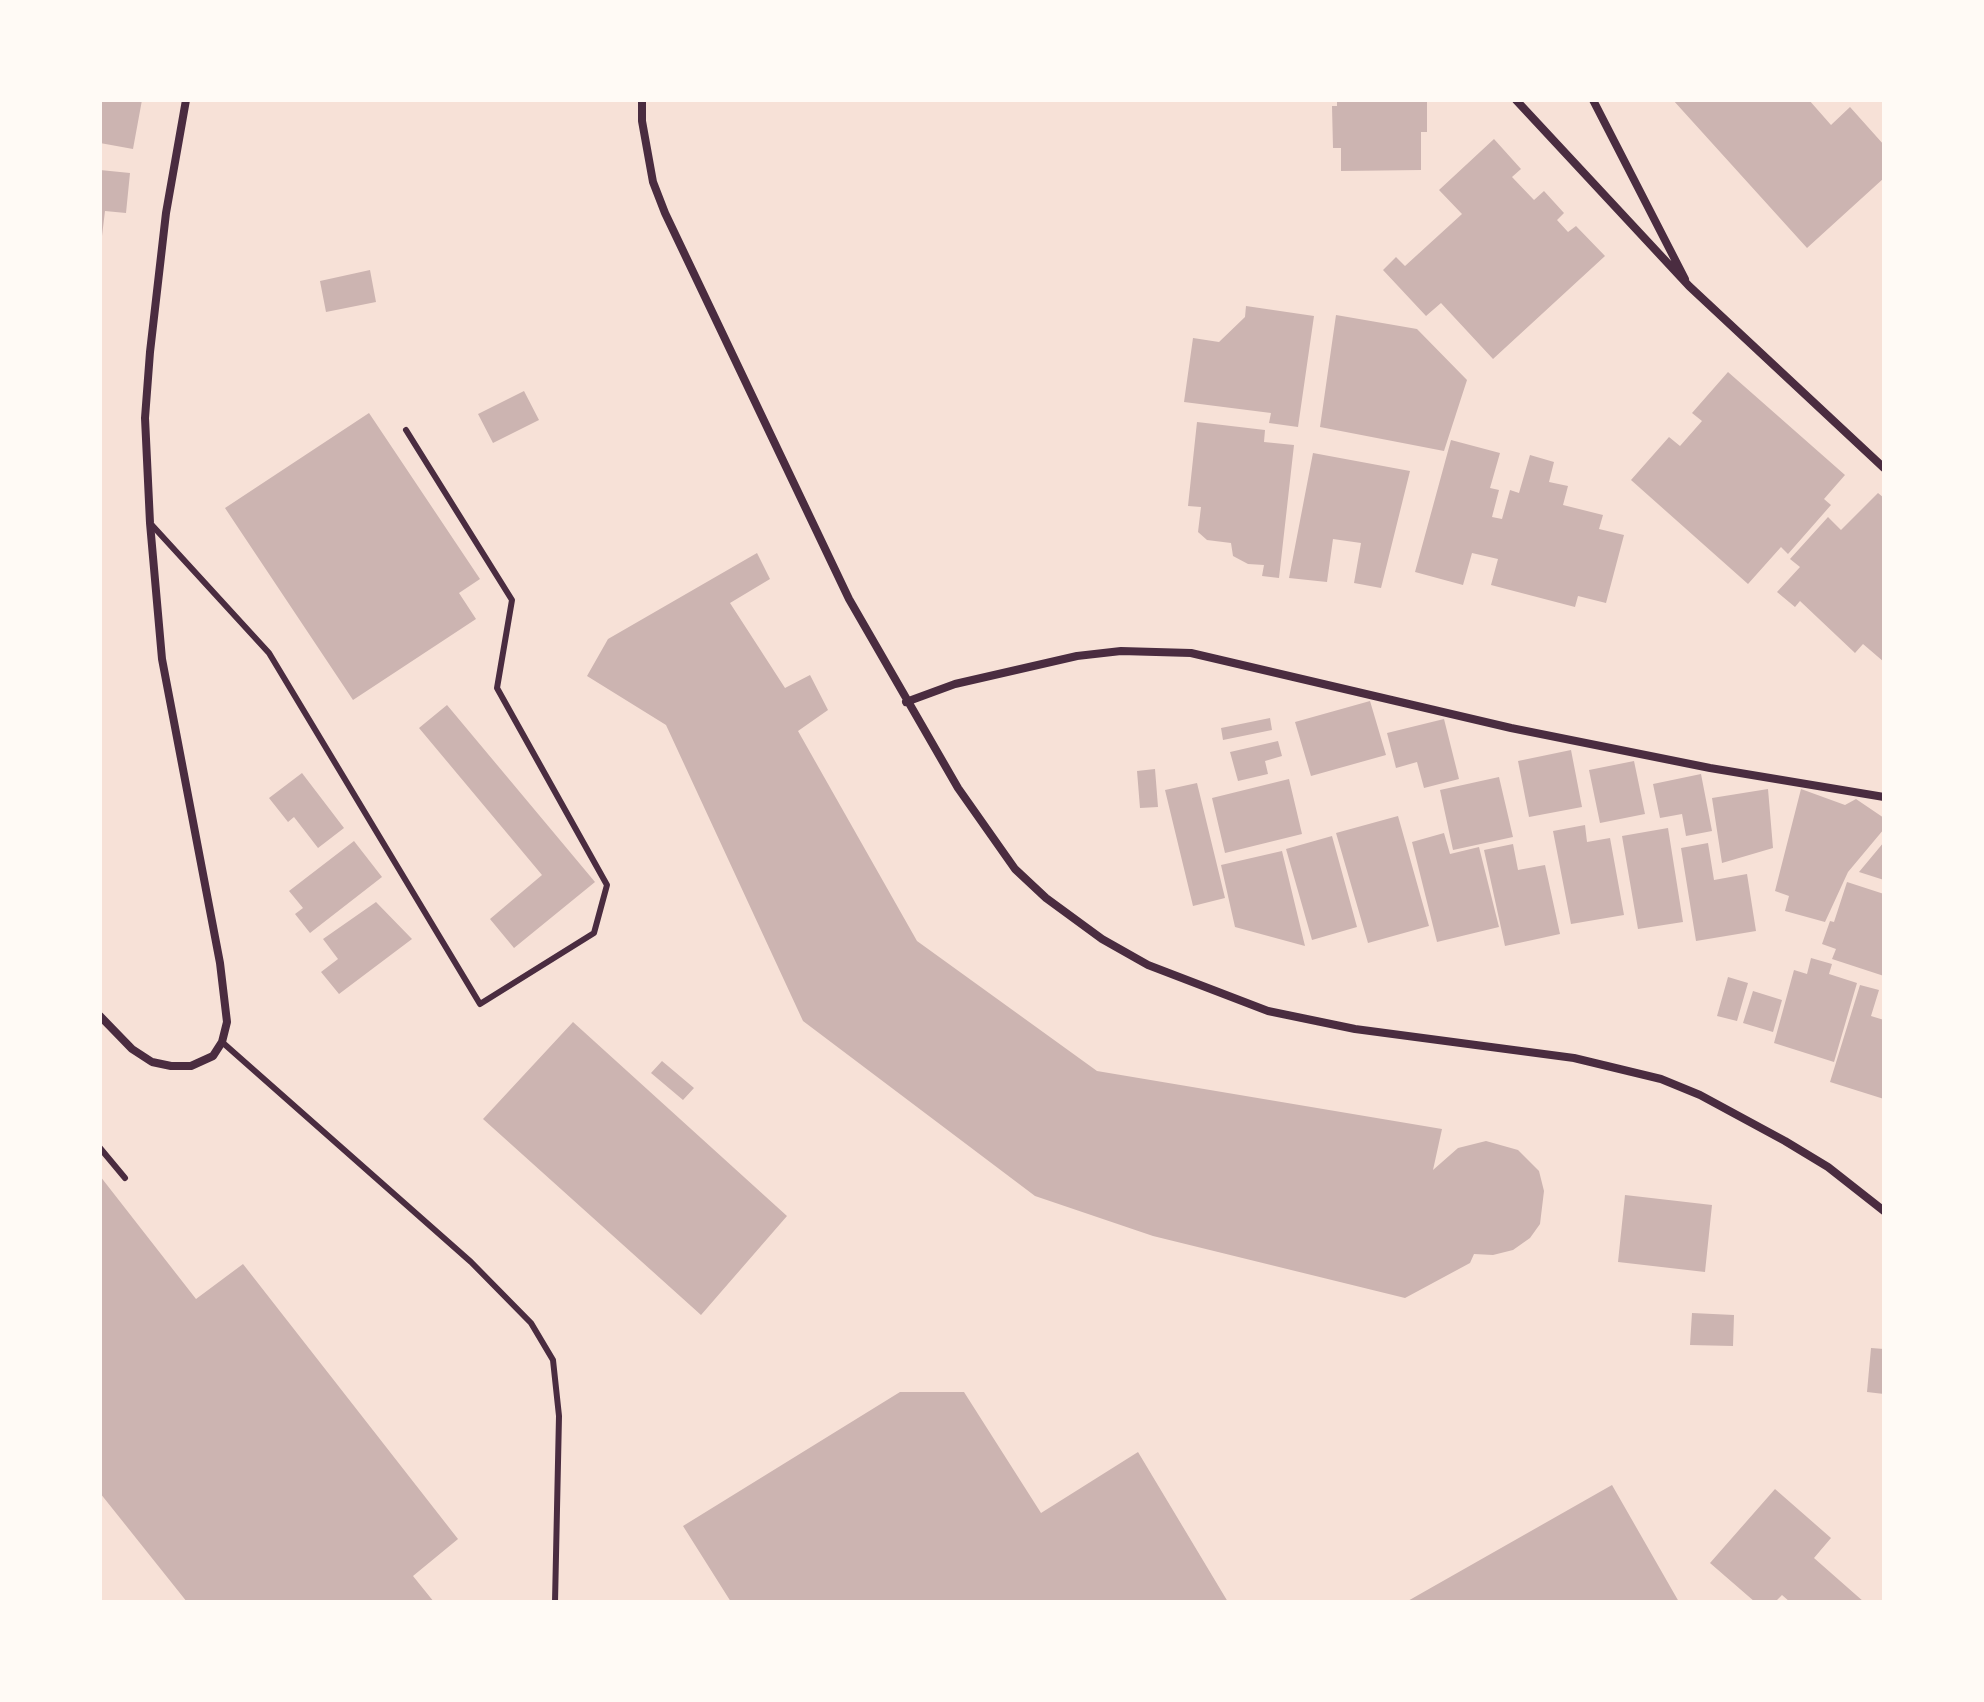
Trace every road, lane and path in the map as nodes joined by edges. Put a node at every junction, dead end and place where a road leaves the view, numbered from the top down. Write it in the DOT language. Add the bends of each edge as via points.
graph roads {
  1 [pos="186,100"];
  2 [pos="642,100"];
  3 [pos="1516,100"];
  4 [pos="1593,100"];
  5 [pos="1689,286"];
  6 [pos="406,430"];
  7 [pos="1884,468"];
  8 [pos="150,523"];
  9 [pos="906,702"];
  10 [pos="1884,797"];
  11 [pos="100,1016"];
  12 [pos="222,1042"];
  13 [pos="100,1148"];
  14 [pos="125,1178"];
  15 [pos="1884,1211"];
  16 [pos="555,1602"];
  1 -- 8 [label="street" via="150,352 145,418"];
  2 -- 9 [label="street" via="647,149 665,213 849,599"];
  3 -- 5 [label="street"];
  4 -- 5 [label="street"];
  5 -- 7 [label="street"];
  6 -- 8 [label="lane" via="512,600 497,688 607,885 594,933 480,1004 269,653"];
  8 -- 12 [label="street" via="162,659 226,997"];
  9 -- 10 [label="street" via="955,684 1077,656 1191,653 1541,734"];
  9 -- 15 [label="street" via="1015,869 1057,906 1148,965 1268,1011 1355,1029 1574,1058 1661,1079 1785,1141"];
  11 -- 12 [label="street" via="152,1062 191,1066 213,1056"];
  12 -- 16 [label="lane" via="471,1262 531,1323 553,1360 559,1416"];
  13 -- 14 [label="lane"];
}
